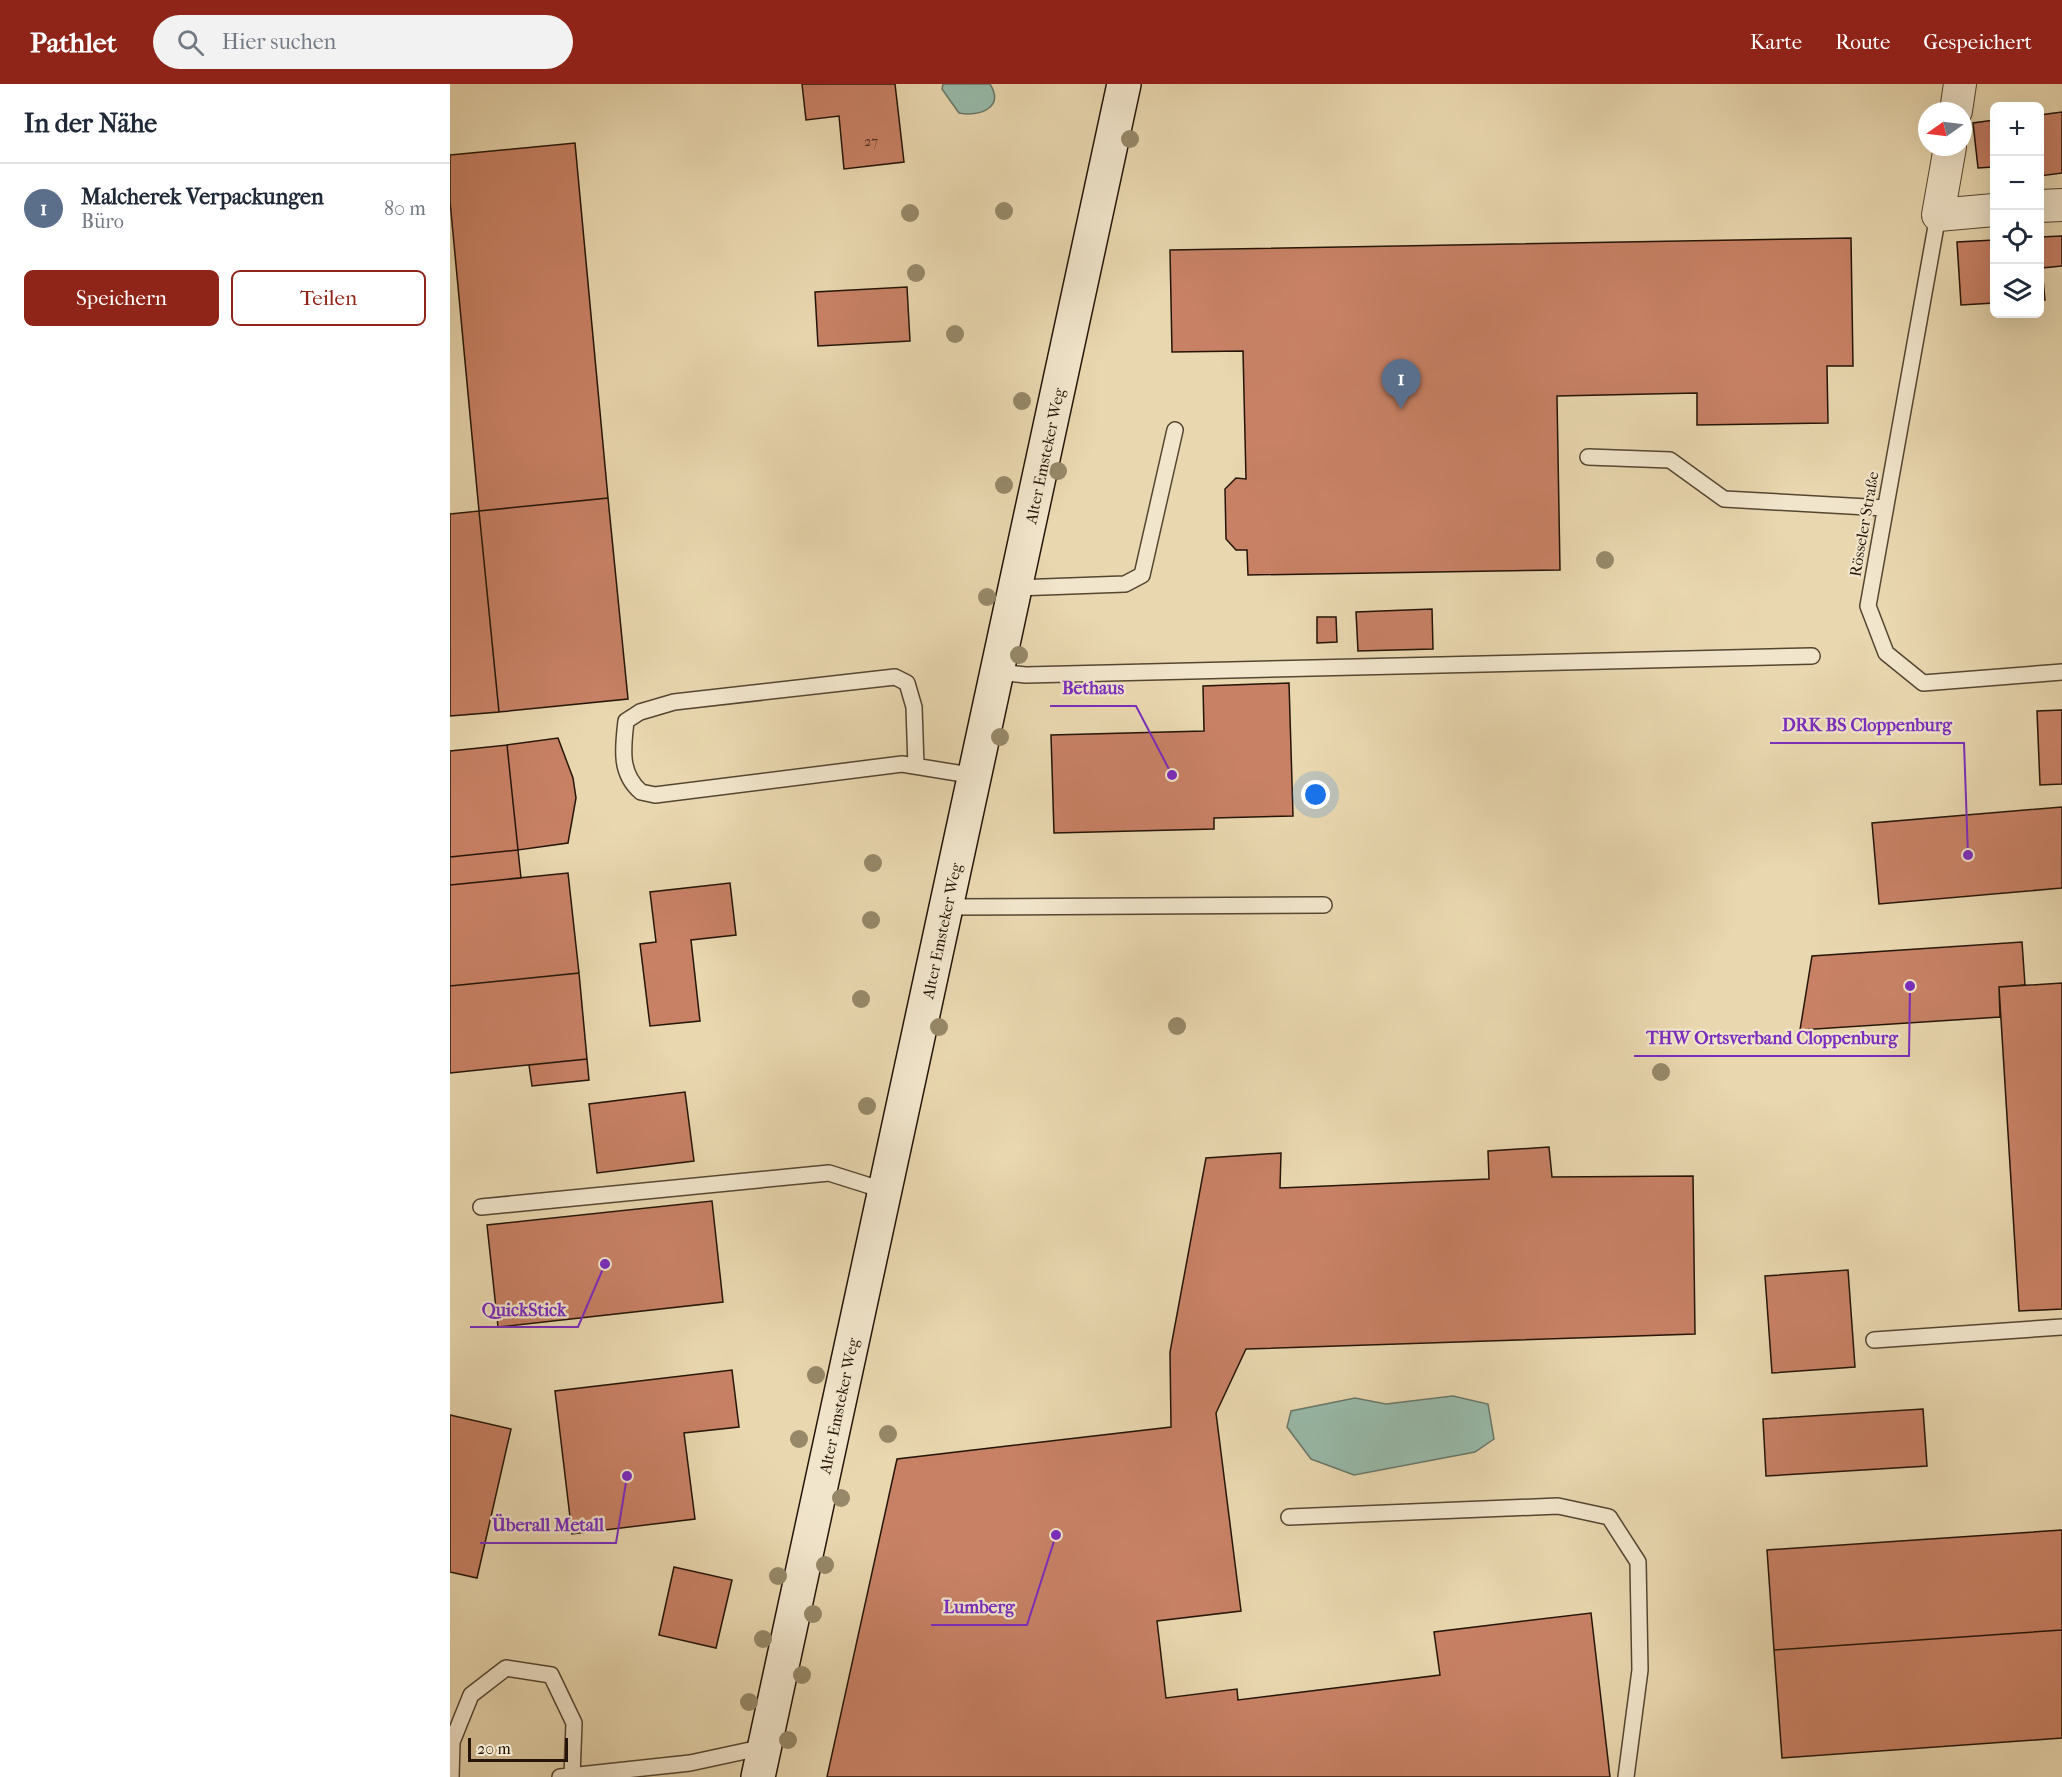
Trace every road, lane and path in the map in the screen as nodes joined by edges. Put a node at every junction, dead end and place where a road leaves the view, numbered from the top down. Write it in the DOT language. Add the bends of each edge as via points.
graph roads {
  1 [pos="1124,84"];
  2 [pos="1960,84"];
  3 [pos="1957,102"];
  4 [pos="1948,156"];
  5 [pos="2062,205"];
  6 [pos="2044,206"];
  7 [pos="1990,210"];
  8 [pos="1938,215"];
  9 [pos="1175,430"];
  10 [pos="1588,456"];
  11 [pos="1885,508"];
  12 [pos="1016,588"];
  13 [pos="1812,656"];
  14 [pos="998,672"];
  15 [pos="2062,672"];
  16 [pos="916,766"];
  17 [pos="976,776"];
  18 [pos="1324,905"];
  19 [pos="948,907"];
  20 [pos="886,1191"];
  21 [pos="481,1208"];
  22 [pos="2062,1327"];
  23 [pos="1874,1340"];
  24 [pos="1289,1517"];
  25 [pos="760,1762"];
  26 [pos="566,1776"];
  27 [pos="451,1777"];
  28 [pos="1626,1777"];
  1 -- 12 [label="street, Alter Emsteker Weg"];
  2 -- 3 [label="street"];
  4 -- 8 [label="street"];
  5 -- 6 [label="street"];
  7 -- 8 [label="street"];
  8 -- 11 [label="lane, Rösseler Straße"];
  9 -- 12 [label="lane" via="1142,575 1125,584"];
  10 -- 11 [label="lane" via="1670,460 1724,499"];
  11 -- 15 [label="lane, Rösseler Straße" via="1868,606 1886,653 1923,683"];
  12 -- 14 [label="street, Alter Emsteker Weg"];
  13 -- 14 [label="lane" via="1026,675"];
  14 -- 17 [label="street, Alter Emsteker Weg"];
  16 -- 16 [label="lane" via="902,764 655,795 641,792 626,774 626,721 640,712 674,702 896,677 907,683 914,707"];
  16 -- 17 [label="lane"];
  17 -- 19 [label="street, Alter Emsteker Weg"];
  18 -- 19 [label="lane"];
  19 -- 20 [label="street, Alter Emsteker Weg"];
  20 -- 21 [label="lane" via="829,1173"];
  20 -- 25 [label="street, Alter Emsteker Weg"];
  22 -- 23 [label="lane"];
  24 -- 28 [label="lane" via="1558,1506 1609,1517 1638,1562 1640,1670"];
  25 -- 26 [label="lane" via="690,1762"];
  26 -- 27 [label="lane" via="574,1723 550,1675 506,1668 471,1695 452,1742"];
}
